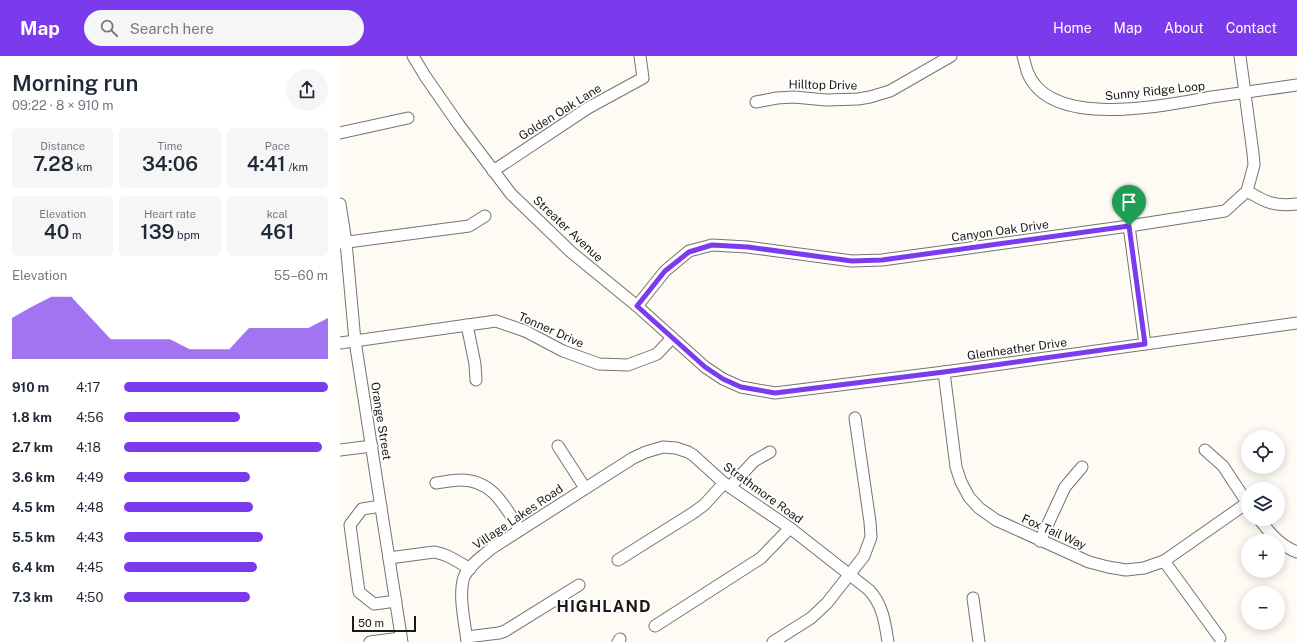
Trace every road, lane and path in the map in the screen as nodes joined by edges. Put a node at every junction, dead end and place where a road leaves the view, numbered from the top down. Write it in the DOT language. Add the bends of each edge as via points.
graph roads {
  1 [pos="414,56"];
  2 [pos="640,56"];
  3 [pos="951,56"];
  4 [pos="1023,56"];
  5 [pos="1240,56"];
  6 [pos="1297,85"];
  7 [pos="1245,92"];
  8 [pos="756,102"];
  9 [pos="408,118"];
  10 [pos="340,133"];
  11 [pos="493,171"];
  12 [pos="1247,191"];
  13 [pos="340,204"];
  14 [pos="1297,204"];
  15 [pos="485,216"];
  16 [pos="1129,226"];
  17 [pos="343,243"];
  18 [pos="637,306"];
  19 [pos="1297,323"];
  20 [pos="467,325"];
  21 [pos="672,338"];
  22 [pos="356,341"];
  23 [pos="340,343"];
  24 [pos="1145,344"];
  25 [pos="944,372"];
  26 [pos="476,380"];
  27 [pos="741,387"];
  28 [pos="855,418"];
  29 [pos="372,446"];
  30 [pos="558,446"];
  31 [pos="340,450"];
  32 [pos="1205,450"];
  33 [pos="770,452"];
  34 [pos="1082,466"];
  35 [pos="436,483"];
  36 [pos="727,485"];
  37 [pos="585,488"];
  38 [pos="1241,493"];
  39 [pos="381,506"];
  40 [pos="1241,509"];
  41 [pos="1265,526"];
  42 [pos="790,528"];
  43 [pos="520,530"];
  44 [pos="1040,541"];
  45 [pos="1297,552"];
  46 [pos="389,558"];
  47 [pos="618,560"];
  48 [pos="1164,561"];
  49 [pos="470,569"];
  50 [pos="850,575"];
  51 [pos="579,585"];
  52 [pos="973,598"];
  53 [pos="396,602"];
  54 [pos="655,626"];
  55 [pos="1220,638"];
  56 [pos="401,640"];
  57 [pos="467,640"];
  58 [pos="370,642"];
  59 [pos="774,642"];
  60 [pos="888,642"];
  61 [pos="979,642"];
  1 -- 11 [label="street, Streater Avenue" via="429,82"];
  2 -- 11 [label="street, Golden Oak Lane" via="643,78 588,108"];
  3 -- 8 [label="street, Hilltop Drive" via="890,91 870,97 826,100 794,96"];
  4 -- 7 [label="street, Sunny Ridge Loop" via="1030,78 1046,96 1082,108 1120,109"];
  5 -- 7 [label="street"];
  6 -- 7 [label="street, Sunny Ridge Loop"];
  7 -- 12 [label="street" via="1254,165"];
  9 -- 10 [label="street"];
  11 -- 18 [label="street, Streater Avenue" via="511,194 571,252"];
  12 -- 14 [label="street" via="1265,202 1276,205"];
  12 -- 16 [label="street, Canyon Oak Drive" via="1225,210"];
  13 -- 17 [label="street, Orange Street"];
  15 -- 17 [label="street" via="469,226"];
  16 -- 18 [label="street, Canyon Oak Drive" via="882,260 852,261 748,247 712,245 689,252 665,271"];
  16 -- 24 [label="street"];
  17 -- 22 [label="street, Orange Street"];
  18 -- 21 [label="street, Streater Avenue"];
  19 -- 24 [label="street, Glenheather Drive"];
  20 -- 21 [label="street, Tonner Drive" via="496,321 525,331 562,351 599,364 628,365 657,354"];
  20 -- 22 [label="street, Tonner Drive"];
  20 -- 26 [label="street"];
  21 -- 27 [label="street, Streater Avenue" via="705,367"];
  22 -- 23 [label="street, Tonner Drive"];
  22 -- 29 [label="street, Orange Street"];
  24 -- 25 [label="street, Glenheather Drive"];
  25 -- 27 [label="street, Glenheather Drive" via="775,393"];
  25 -- 44 [label="street, Fox Tail Way" via="956,467 969,497 996,520"];
  28 -- 50 [label="street" via="871,537 864,556"];
  29 -- 31 [label="street"];
  29 -- 39 [label="street, Orange Street"];
  30 -- 37 [label="street"];
  32 -- 38 [label="street" via="1223,466"];
  33 -- 36 [label="street" via="754,461"];
  34 -- 44 [label="street" via="1065,487"];
  35 -- 43 [label="street" via="467,481 486,487 494,492"];
  36 -- 37 [label="street, Strathmore Road" via="693,455 676,448 663,447 634,458"];
  36 -- 42 [label="street, Strathmore Road"];
  36 -- 47 [label="street" via="693,513"];
  37 -- 43 [label="street, Village Lakes Road"];
  39 -- 46 [label="street, Orange Street"];
  39 -- 53 [label="street" via="362,509 350,525 359,592 374,604"];
  40 -- 48 [label="street, Fox Tail Way"];
  41 -- 45 [label="street" via="1281,544"];
  42 -- 50 [label="street, Strathmore Road"];
  42 -- 54 [label="street" via="761,558"];
  43 -- 49 [label="street, Village Lakes Road" via="492,548"];
  44 -- 48 [label="street, Fox Tail Way" via="1089,562 1126,570 1144,568"];
  46 -- 49 [label="street" via="434,552 451,557"];
  46 -- 53 [label="street, Orange Street"];
  48 -- 55 [label="street"];
  49 -- 57 [label="street, Village Lakes Road" via="464,577 462,593"];
  50 -- 59 [label="street" via="819,611"];
  50 -- 60 [label="street, Strathmore Road" via="870,590 879,603"];
  51 -- 57 [label="street" via="505,631"];
  52 -- 61 [label="street"];
  53 -- 56 [label="street, Orange Street"];
  56 -- 58 [label="street"];
}
